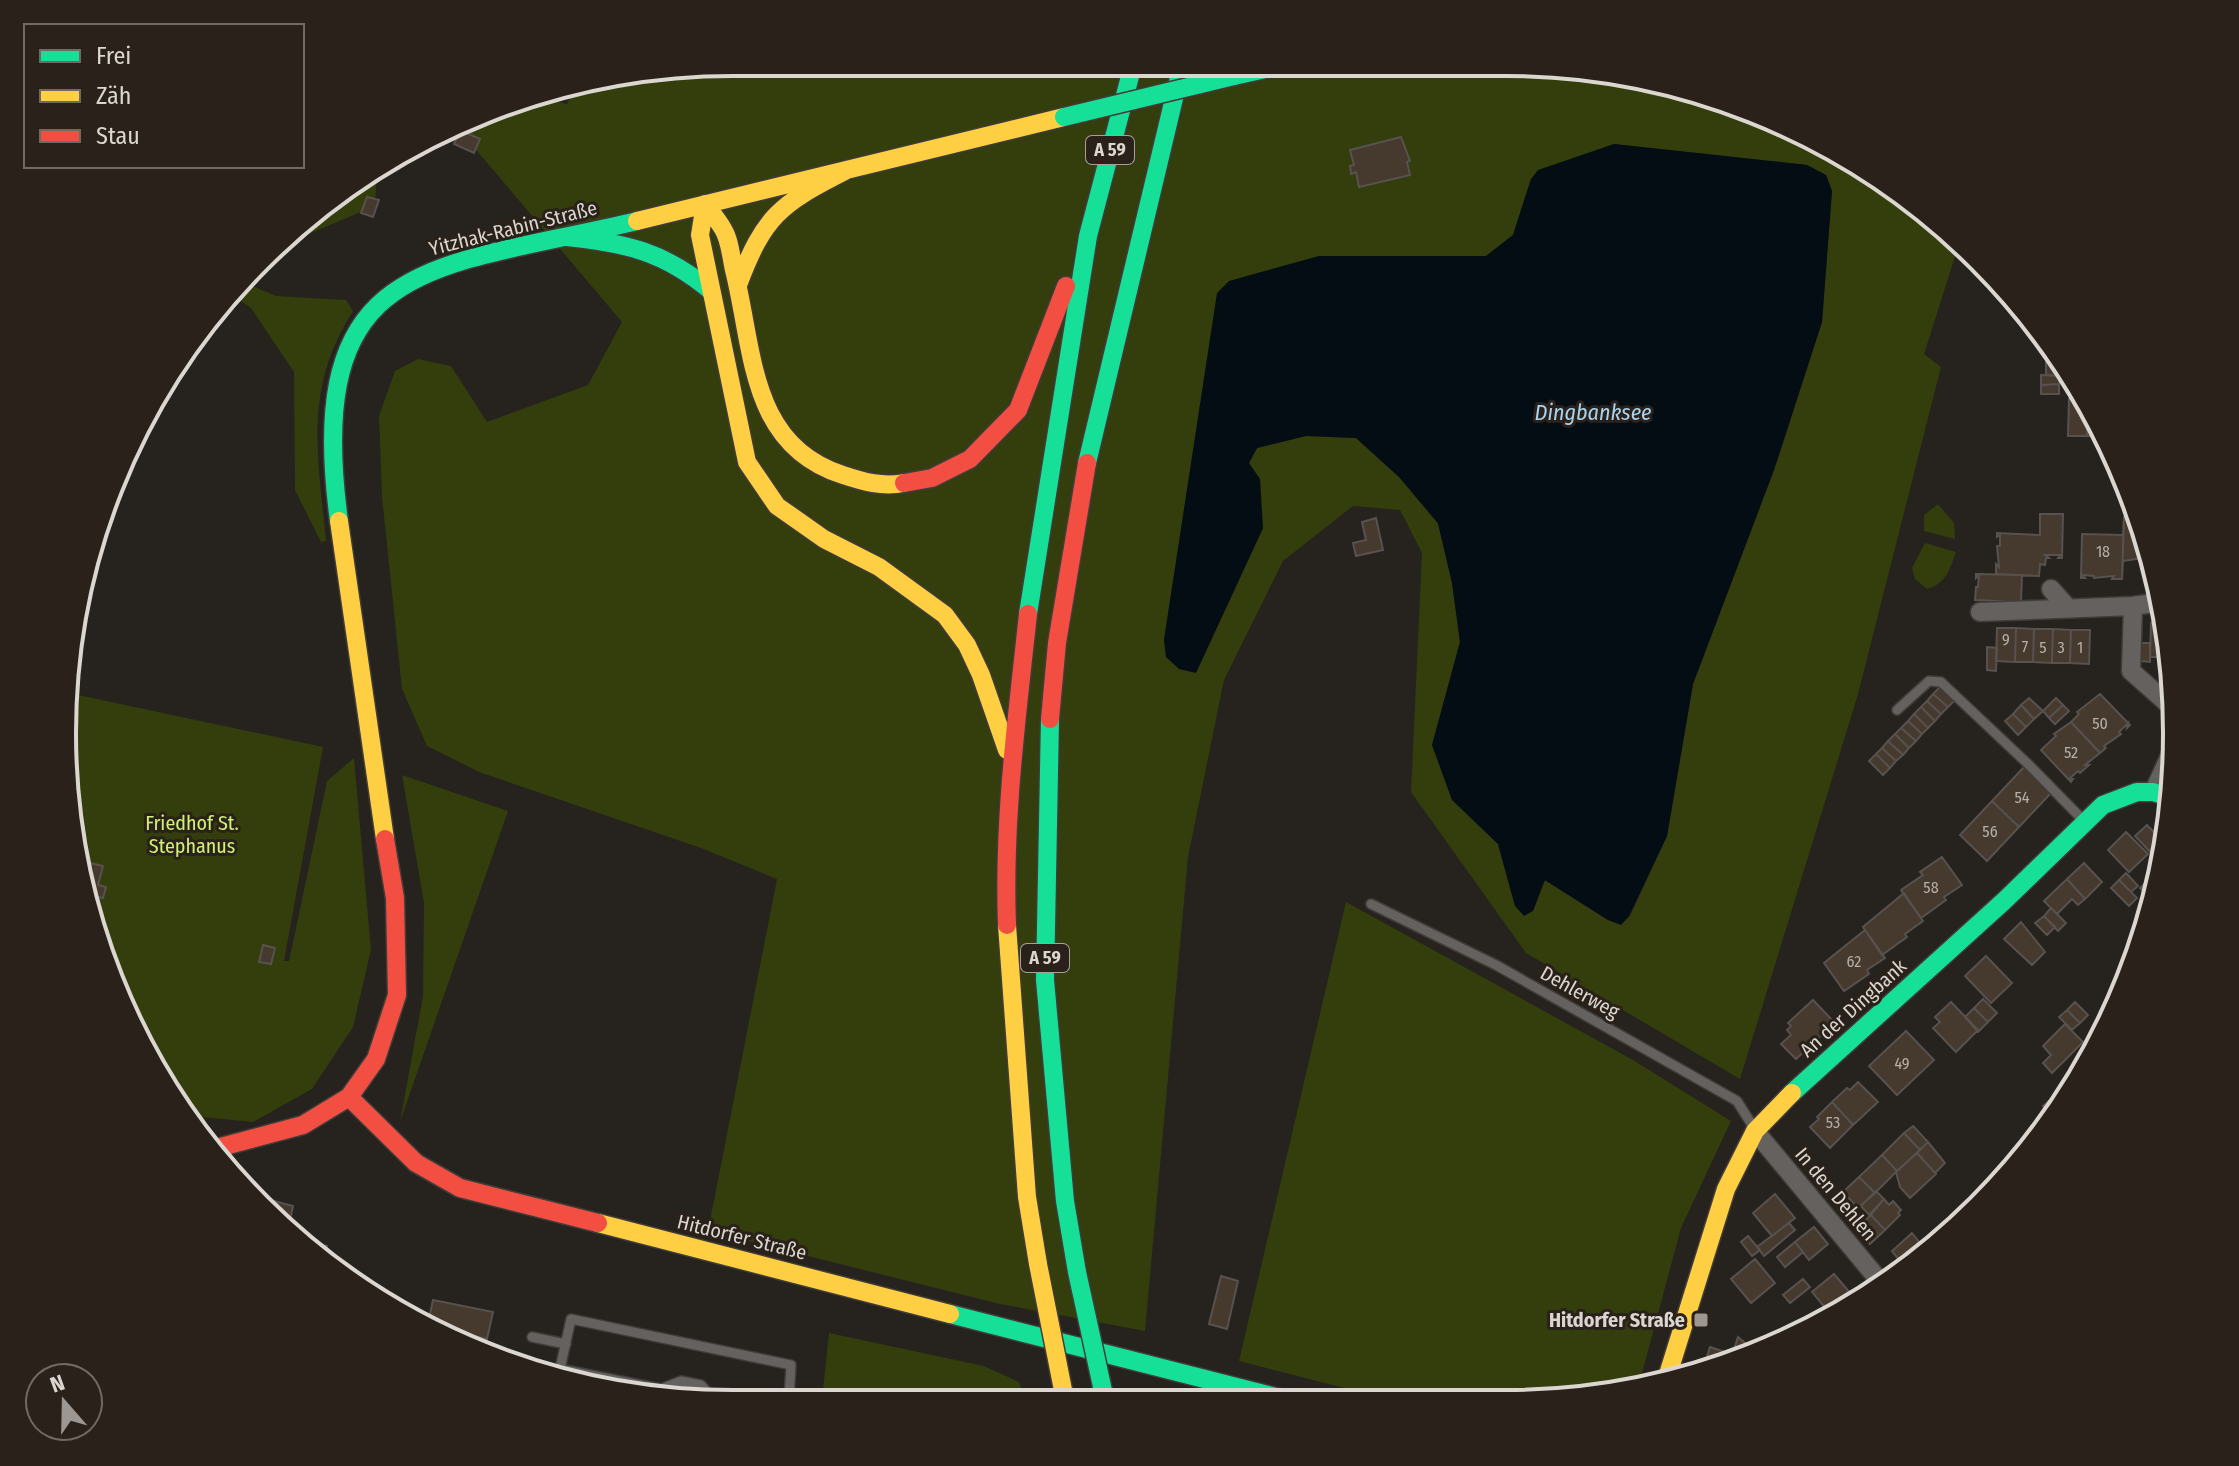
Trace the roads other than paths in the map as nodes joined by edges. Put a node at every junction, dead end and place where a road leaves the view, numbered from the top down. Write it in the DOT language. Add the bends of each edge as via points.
graph roads {
  1 [pos="1130,76"];
  2 [pos="1180,76"];
  3 [pos="1234,76"];
  4 [pos="845,171"];
  5 [pos="705,204"];
  6 [pos="1088,236"];
  7 [pos="567,237"];
  8 [pos="738,285"];
  9 [pos="711,291"];
  10 [pos="2051,589"];
  11 [pos="2150,604"];
  12 [pos="2133,606"];
  13 [pos="2067,607"];
  14 [pos="1980,612"];
  15 [pos="2162,699"];
  16 [pos="1897,710"];
  17 [pos="1011,765"];
  18 [pos="2162,773"];
  19 [pos="2154,791"];
  20 [pos="2160,793"];
  21 [pos="2084,821"];
  22 [pos="1371,904"];
  23 [pos="349,1097"];
  24 [pos="1755,1131"];
  25 [pos="223,1146"];
  26 [pos="1875,1276"];
  27 [pos="532,1337"];
  28 [pos="566,1344"];
  29 [pos="560,1367"];
  30 [pos="1670,1369"];
  31 [pos="668,1386"];
  32 [pos="705,1389"];
  33 [pos="790,1390"];
  34 [pos="1063,1390"];
  35 [pos="1103,1390"];
  36 [pos="1248,1390"];
  1 -- 6 [label="main road, A 59"];
  2 -- 35 [label="main road, A 59, bridge" via="1089,451 1050,711 1045,980 1063,1187"];
  3 -- 4 [label="main road, Yitzhak-Rabin-Straße, bridge"];
  4 -- 5 [label="main road, Yitzhak-Rabin-Straße"];
  4 -- 8 [label="main road" via="782,206 749,255"];
  5 -- 7 [label="main road, Yitzhak-Rabin-Straße"];
  5 -- 8 [label="main road" via="725,231"];
  5 -- 9 [label="main road" via="700,235"];
  6 -- 8 [label="main road" via="1018,410 970,459 932,478 888,486 824,469 797,450 768,412 752,369"];
  6 -- 17 [label="main road, A 59" via="1031,593"];
  7 -- 9 [label="main road" via="621,242 674,262"];
  7 -- 23 [label="main road, Yitzhak-Rabin-Straße" via="470,258 400,286 363,322 337,379 333,475 395,898 397,951 397,995 376,1059"];
  9 -- 17 [label="main road" via="747,462 777,506 824,539 879,567 945,615 981,675"];
  10 -- 13 [label="street"];
  11 -- 12 [label="street"];
  12 -- 13 [label="street"];
  12 -- 15 [label="street" via="2131,671"];
  13 -- 14 [label="street"];
  16 -- 21 [label="lane" via="1929,681 1941,682"];
  17 -- 34 [label="main road, A 59, bridge" via="1005,873 1027,1197"];
  18 -- 19 [label="street"];
  19 -- 20 [label="main road"];
  19 -- 21 [label="main road, An der Dingbank" via="2120,796"];
  21 -- 24 [label="main road, An der Dingbank"];
  22 -- 24 [label="lane, Dehlerweg" via="1496,965 1737,1101"];
  23 -- 25 [label="main road" via="303,1125"];
  23 -- 36 [label="main road, Hitdorfer Straße" via="416,1163 460,1188"];
  24 -- 26 [label="street, In den Dehlen"];
  24 -- 30 [label="main road, An der Dingbank" via="1726,1189"];
  27 -- 28 [label="lane"];
  28 -- 29 [label="lane"];
  28 -- 33 [label="lane" via="571,1319 791,1365"];
  31 -- 32 [label="lane" via="681,1381"];
}
